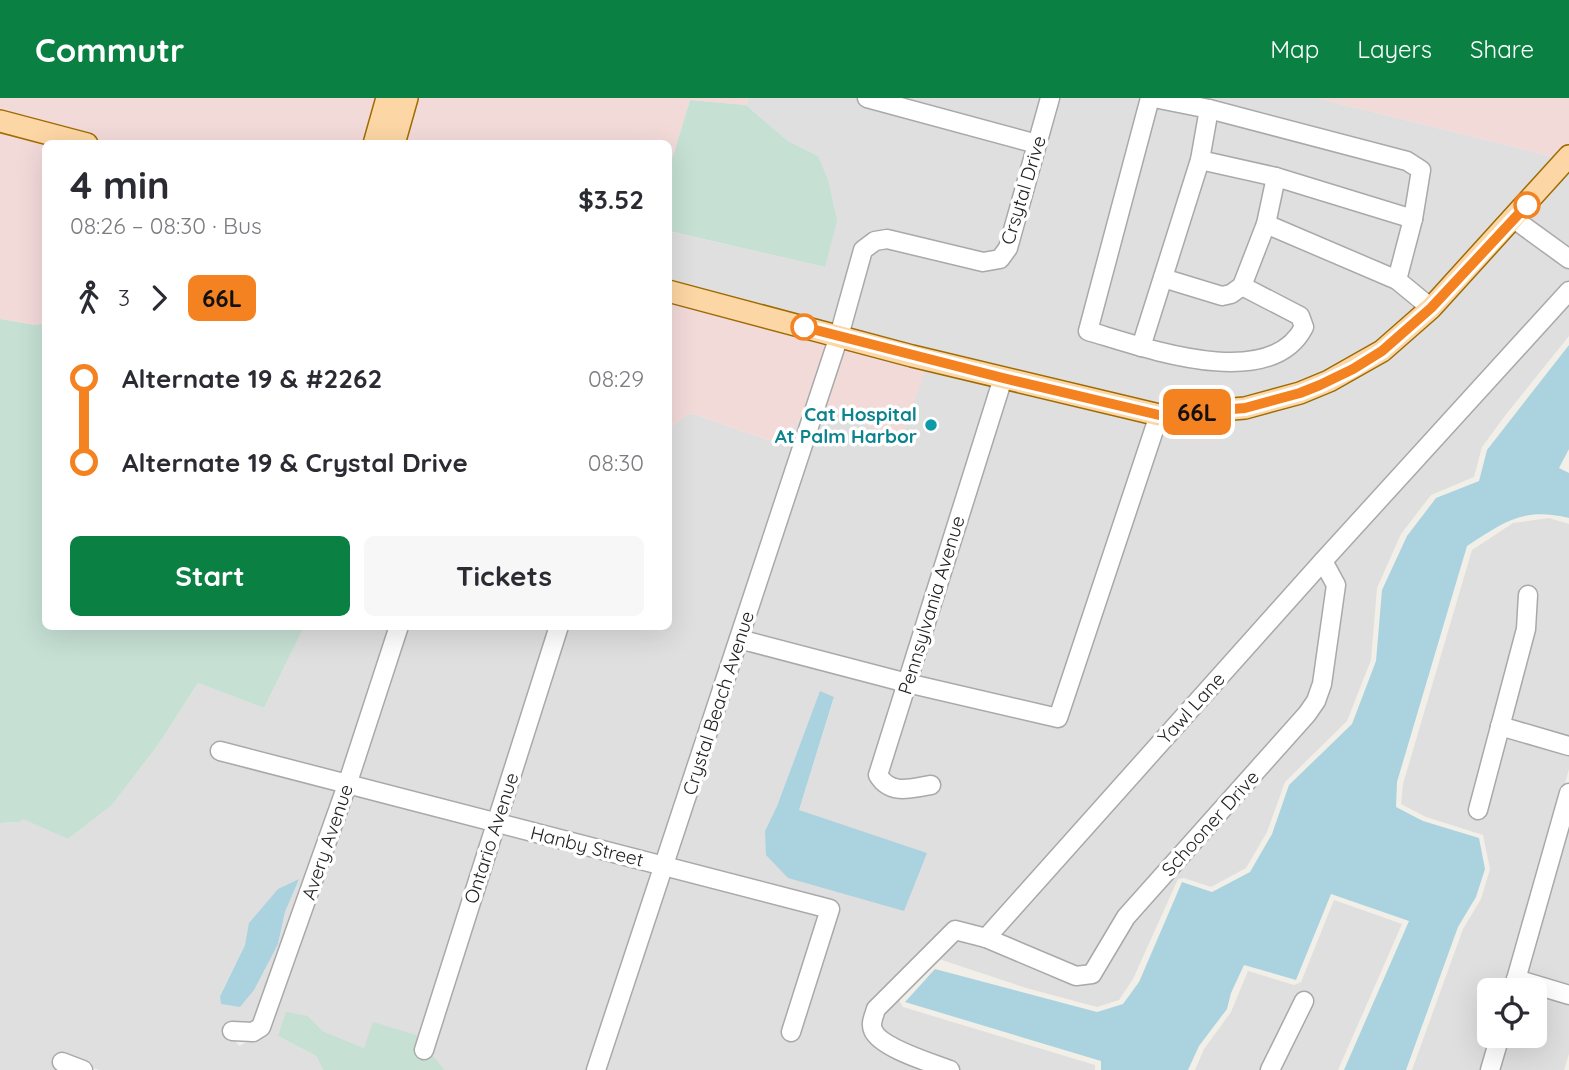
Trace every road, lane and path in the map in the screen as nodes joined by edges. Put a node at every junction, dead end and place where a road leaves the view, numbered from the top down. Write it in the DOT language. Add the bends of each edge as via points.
graph roads {
  1 [pos="387,98"];
  2 [pos="407,98"];
  3 [pos="867,98"];
  4 [pos="1051,98"];
  5 [pos="1152,98"];
  6 [pos="1209,110"];
  7 [pos="0,121"];
  8 [pos="72,140"];
  9 [pos="375,140"];
  10 [pos="395,140"];
  11 [pos="1037,144"];
  12 [pos="1569,156"];
  13 [pos="1200,160"];
  14 [pos="1276,177"];
  15 [pos="1413,219"];
  16 [pos="1514,219"];
  17 [pos="1266,224"];
  18 [pos="1569,259"];
  19 [pos="1163,278"];
  20 [pos="1397,280"];
  21 [pos="1242,286"];
  22 [pos="1569,291"];
  23 [pos="672,292"];
  24 [pos="1431,308"];
  25 [pos="839,336"];
  26 [pos="1141,347"];
  27 [pos="1003,378"];
  28 [pos="1159,415"];
  29 [pos="1323,561"];
  30 [pos="1528,595"];
  31 [pos="398,630"];
  32 [pos="558,630"];
  33 [pos="739,639"];
  34 [pos="907,682"];
  35 [pos="1500,726"];
  36 [pos="1569,746"];
  37 [pos="220,751"];
  38 [pos="347,785"];
  39 [pos="931,785"];
  40 [pos="1569,793"];
  41 [pos="1478,810"];
  42 [pos="495,823"];
  43 [pos="664,865"];
  44 [pos="986,938"];
  45 [pos="1516,978"];
  46 [pos="1547,991"];
  47 [pos="1569,995"];
  48 [pos="1304,1001"];
  49 [pos="232,1031"];
  50 [pos="791,1032"];
  51 [pos="1496,1048"];
  52 [pos="425,1050"];
  53 [pos="62,1062"];
  54 [pos="83,1070"];
  55 [pos="596,1070"];
  56 [pos="950,1070"];
  57 [pos="1270,1070"];
  58 [pos="1490,1070"];
  1 -- 9 [label="main road"];
  2 -- 10 [label="main road"];
  3 -- 11 [label="street"];
  4 -- 11 [label="street, Crsytal Drive"];
  5 -- 6 [label="street"];
  5 -- 26 [label="street" via="1088,331"];
  6 -- 13 [label="street"];
  6 -- 15 [label="street" via="1406,161 1421,170"];
  7 -- 8 [label="main road"];
  11 -- 25 [label="street, Crsytal Drive" via="1008,248 1000,259 983,262 887,239 875,241 863,250"];
  12 -- 16 [label="main road"];
  13 -- 14 [label="street"];
  13 -- 19 [label="street"];
  14 -- 15 [label="street"];
  14 -- 17 [label="street"];
  15 -- 20 [label="street"];
  16 -- 18 [label="street"];
  16 -- 24 [label="main road"];
  17 -- 20 [label="street"];
  17 -- 21 [label="street"];
  19 -- 21 [label="street" via="1222,296"];
  19 -- 26 [label="street"];
  20 -- 24 [label="street"];
  21 -- 26 [label="street" via="1300,316 1304,327 1284,352 1251,362 1204,361"];
  22 -- 29 [label="street, Yawl Lane"];
  23 -- 25 [label="main road"];
  24 -- 28 [label="main road" via="1372,357 1300,393 1245,408"];
  25 -- 27 [label="main road"];
  25 -- 33 [label="street, Crystal Beach Avenue"];
  27 -- 28 [label="main road"];
  27 -- 34 [label="street, Pennsylvania Avenue"];
  28 -- 34 [label="street" via="1058,718"];
  29 -- 44 [label="street, Yawl Lane"];
  29 -- 44 [label="street, Schooner Drive" via="1336,585 1316,701 1126,917 1092,974 1076,976"];
  30 -- 35 [label="street" via="1526,629"];
  31 -- 38 [label="street, Avery Avenue"];
  32 -- 42 [label="street, Ontario Avenue"];
  33 -- 34 [label="street"];
  33 -- 43 [label="street, Crystal Beach Avenue"];
  34 -- 39 [label="street, Pennsylvania Avenue" via="878,775 897,790"];
  35 -- 36 [label="street"];
  35 -- 41 [label="street"];
  37 -- 38 [label="street, Hanby Street"];
  38 -- 42 [label="street, Hanby Street"];
  38 -- 49 [label="street, Avery Avenue" via="261,1027 253,1032"];
  40 -- 45 [label="street"];
  42 -- 43 [label="street, Hanby Street"];
  42 -- 52 [label="street, Ontario Avenue"];
  43 -- 50 [label="street" via="830,909"];
  43 -- 55 [label="street, Crystal Beach Avenue"];
  44 -- 56 [label="street" via="955,930 876,1009 873,1019 872,1029 881,1041"];
  46 -- 47 [label="street"];
  48 -- 57 [label="street"];
  51 -- 58 [label="street"];
  53 -- 54 [label="street"];
}
